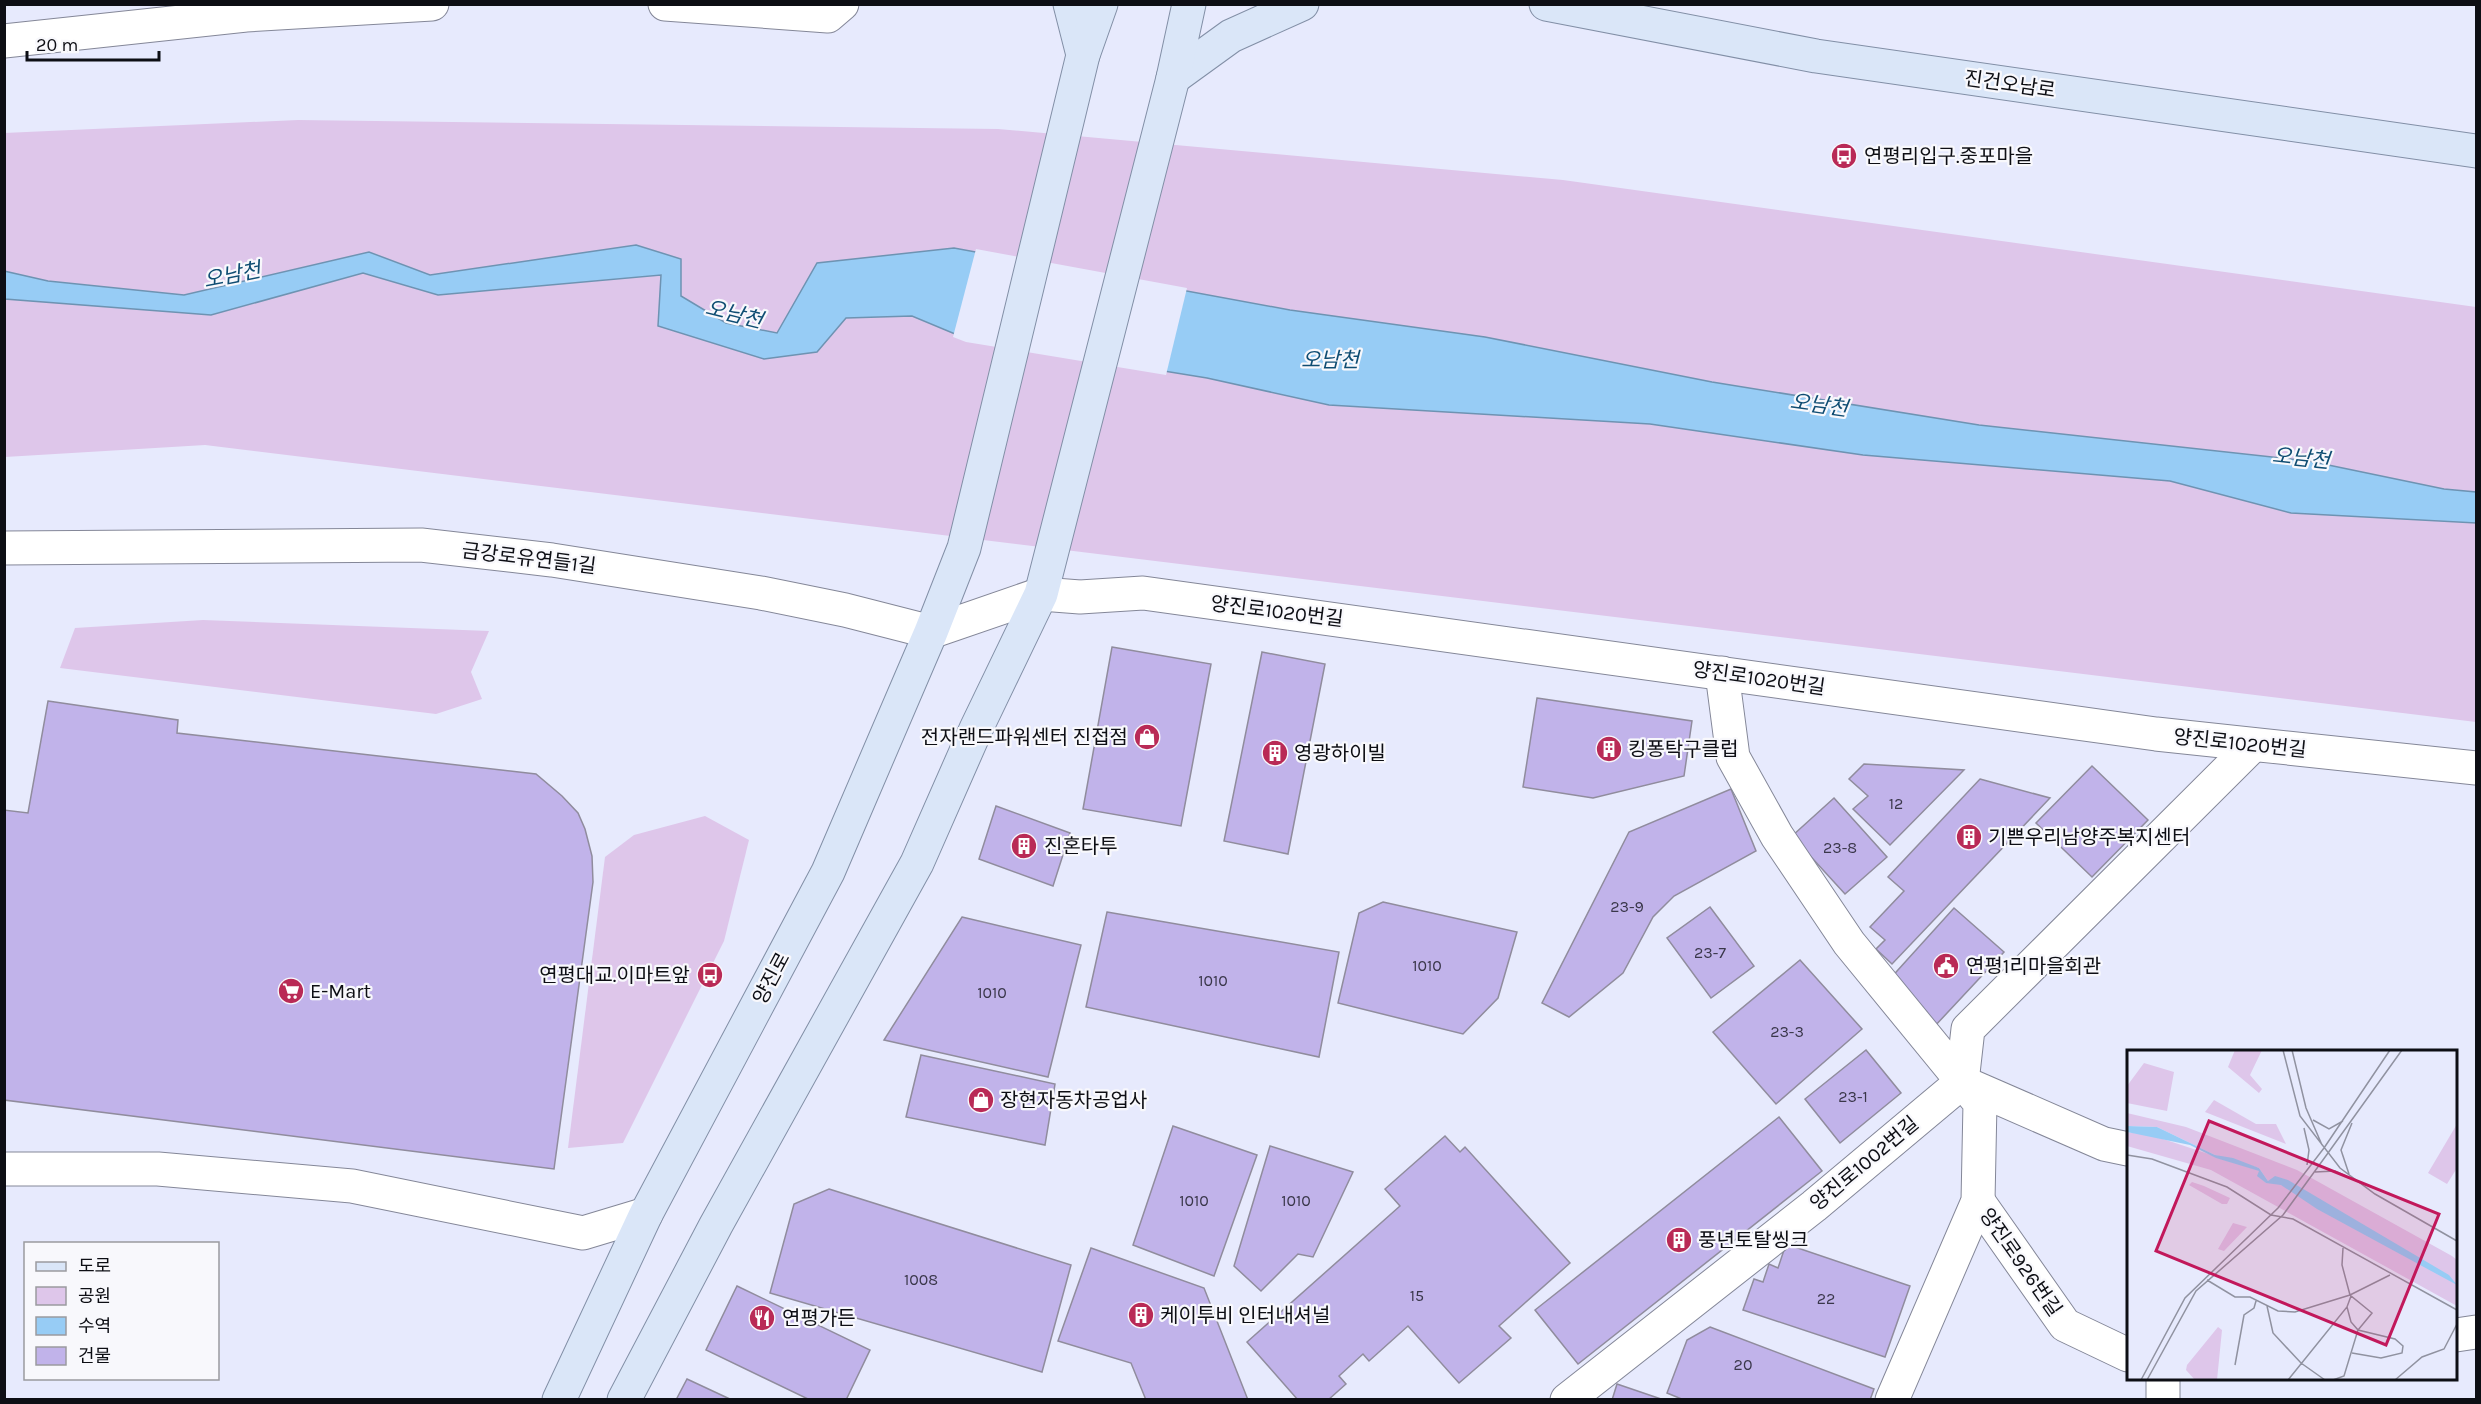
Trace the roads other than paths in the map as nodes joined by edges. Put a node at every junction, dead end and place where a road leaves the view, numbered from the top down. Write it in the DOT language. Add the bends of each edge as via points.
graph roads {
  1 [pos="432,4"];
  2 [pos="666,4"];
  3 [pos="842,4"];
  4 [pos="1070,4"];
  5 [pos="1101,4"];
  6 [pos="1189,4"];
  7 [pos="1302,4"];
  8 [pos="1539,4"];
  9 [pos="1547,5"];
  10 [pos="4,41"];
  11 [pos="1083,55"];
  12 [pos="1173,78"];
  13 [pos="2476,151"];
  14 [pos="4,548"];
  15 [pos="1041,594"];
  16 [pos="931,632"];
  17 [pos="1722,673"];
  18 [pos="2253,745"];
  19 [pos="2476,768"];
  20 [pos="1962,1082"];
  21 [pos="2127,1149"];
  22 [pos="4,1169"];
  23 [pos="1977,1201"];
  24 [pos="646,1214"];
  25 [pos="2476,1332"];
  26 [pos="2457,1335"];
  27 [pos="2127,1355"];
  28 [pos="2163,1380"];
  29 [pos="558,1400"];
  30 [pos="624,1400"];
  31 [pos="1567,1400"];
  32 [pos="1892,1400"];
  33 [pos="2163,1400"];
  1 -- 10 [label="street" via="246,15"];
  2 -- 3 [label="street" via="828,16"];
  4 -- 11 [label="main road"];
  5 -- 11 [label="main road"];
  6 -- 12 [label="main road"];
  7 -- 12 [label="main road" via="1231,36"];
  8 -- 9 [label="main road, 진건오남로"];
  9 -- 13 [label="main road, 진건오남로" via="1816,56"];
  11 -- 16 [label="main road, 양진로" via="964,548"];
  12 -- 15 [label="main road"];
  14 -- 16 [label="street, 금강로유연들1길" via="421,545 552,560 761,593"];
  15 -- 16 [label="street"];
  15 -- 17 [label="street, 양진로1020번길" via="1080,597 1143,593"];
  15 -- 30 [label="main road" via="918,863 716,1225"];
  16 -- 24 [label="main road, 양진로" via="828,872"];
  17 -- 18 [label="street, 양진로1020번길"];
  17 -- 20 [label="street" via="1733,757 1777,836 1849,943"];
  18 -- 19 [label="street, 양진로1020번길"];
  18 -- 20 [label="street" via="1968,1029"];
  20 -- 21 [label="street" via="2104,1144"];
  20 -- 23 [label="street, 양진로926번길" via="1980,1103"];
  20 -- 31 [label="street, 양진로1002번길" via="1814,1206"];
  22 -- 24 [label="street" via="158,1169 352,1186 583,1233"];
  23 -- 27 [label="street, 양진로926번길" via="2065,1325"];
  23 -- 32 [label="street, 양진로926번길"];
  24 -- 29 [label="main road, 양진로"];
  25 -- 26 [label="street"];
  28 -- 33 [label="street"];
}
